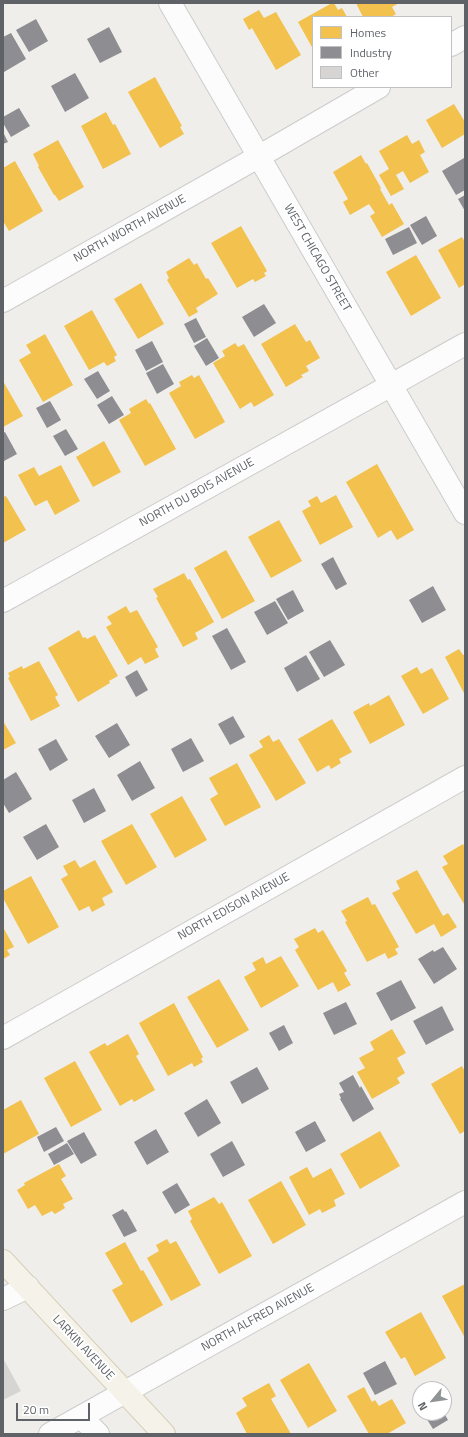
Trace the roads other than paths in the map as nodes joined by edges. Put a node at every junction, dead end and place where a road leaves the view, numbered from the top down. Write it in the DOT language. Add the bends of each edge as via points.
graph roads {
  1 [pos="170,3"];
  2 [pos="465,37"];
  3 [pos="452,44"];
  4 [pos="377,88"];
  5 [pos="258,157"];
  6 [pos="3,301"];
  7 [pos="465,344"];
  8 [pos="391,385"];
  9 [pos="465,512"];
  10 [pos="3,601"];
  11 [pos="465,777"];
  12 [pos="3,1038"];
  13 [pos="465,1202"];
  14 [pos="3,1261"];
  15 [pos="28,1288"];
  16 [pos="3,1299"];
  17 [pos="125,1392"];
  18 [pos="81,1417"];
  19 [pos="50,1434"];
  20 [pos="98,1434"];
  21 [pos="164,1434"];
  1 -- 5 [label="street, WEST CHICAGO STREET"];
  2 -- 3 [label="street"];
  4 -- 5 [label="street, NORTH WORTH AVENUE"];
  5 -- 6 [label="street, NORTH WORTH AVENUE"];
  5 -- 8 [label="street, WEST CHICAGO STREET"];
  7 -- 8 [label="street, NORTH DU BOIS AVENUE"];
  8 -- 9 [label="street, WEST CHICAGO STREET"];
  8 -- 10 [label="street, NORTH DU BOIS AVENUE"];
  11 -- 12 [label="street, NORTH EDISON AVENUE"];
  13 -- 17 [label="street, NORTH ALFRED AVENUE"];
  14 -- 15 [label="main road, LARKIN AVENUE"];
  15 -- 16 [label="street"];
  15 -- 17 [label="main road, LARKIN AVENUE"];
  17 -- 18 [label="street, NORTH ALFRED AVENUE"];
  17 -- 21 [label="main road, LARKIN AVENUE"];
  18 -- 19 [label="street, NORTH ALFRED AVENUE"];
  18 -- 20 [label="street"];
}
